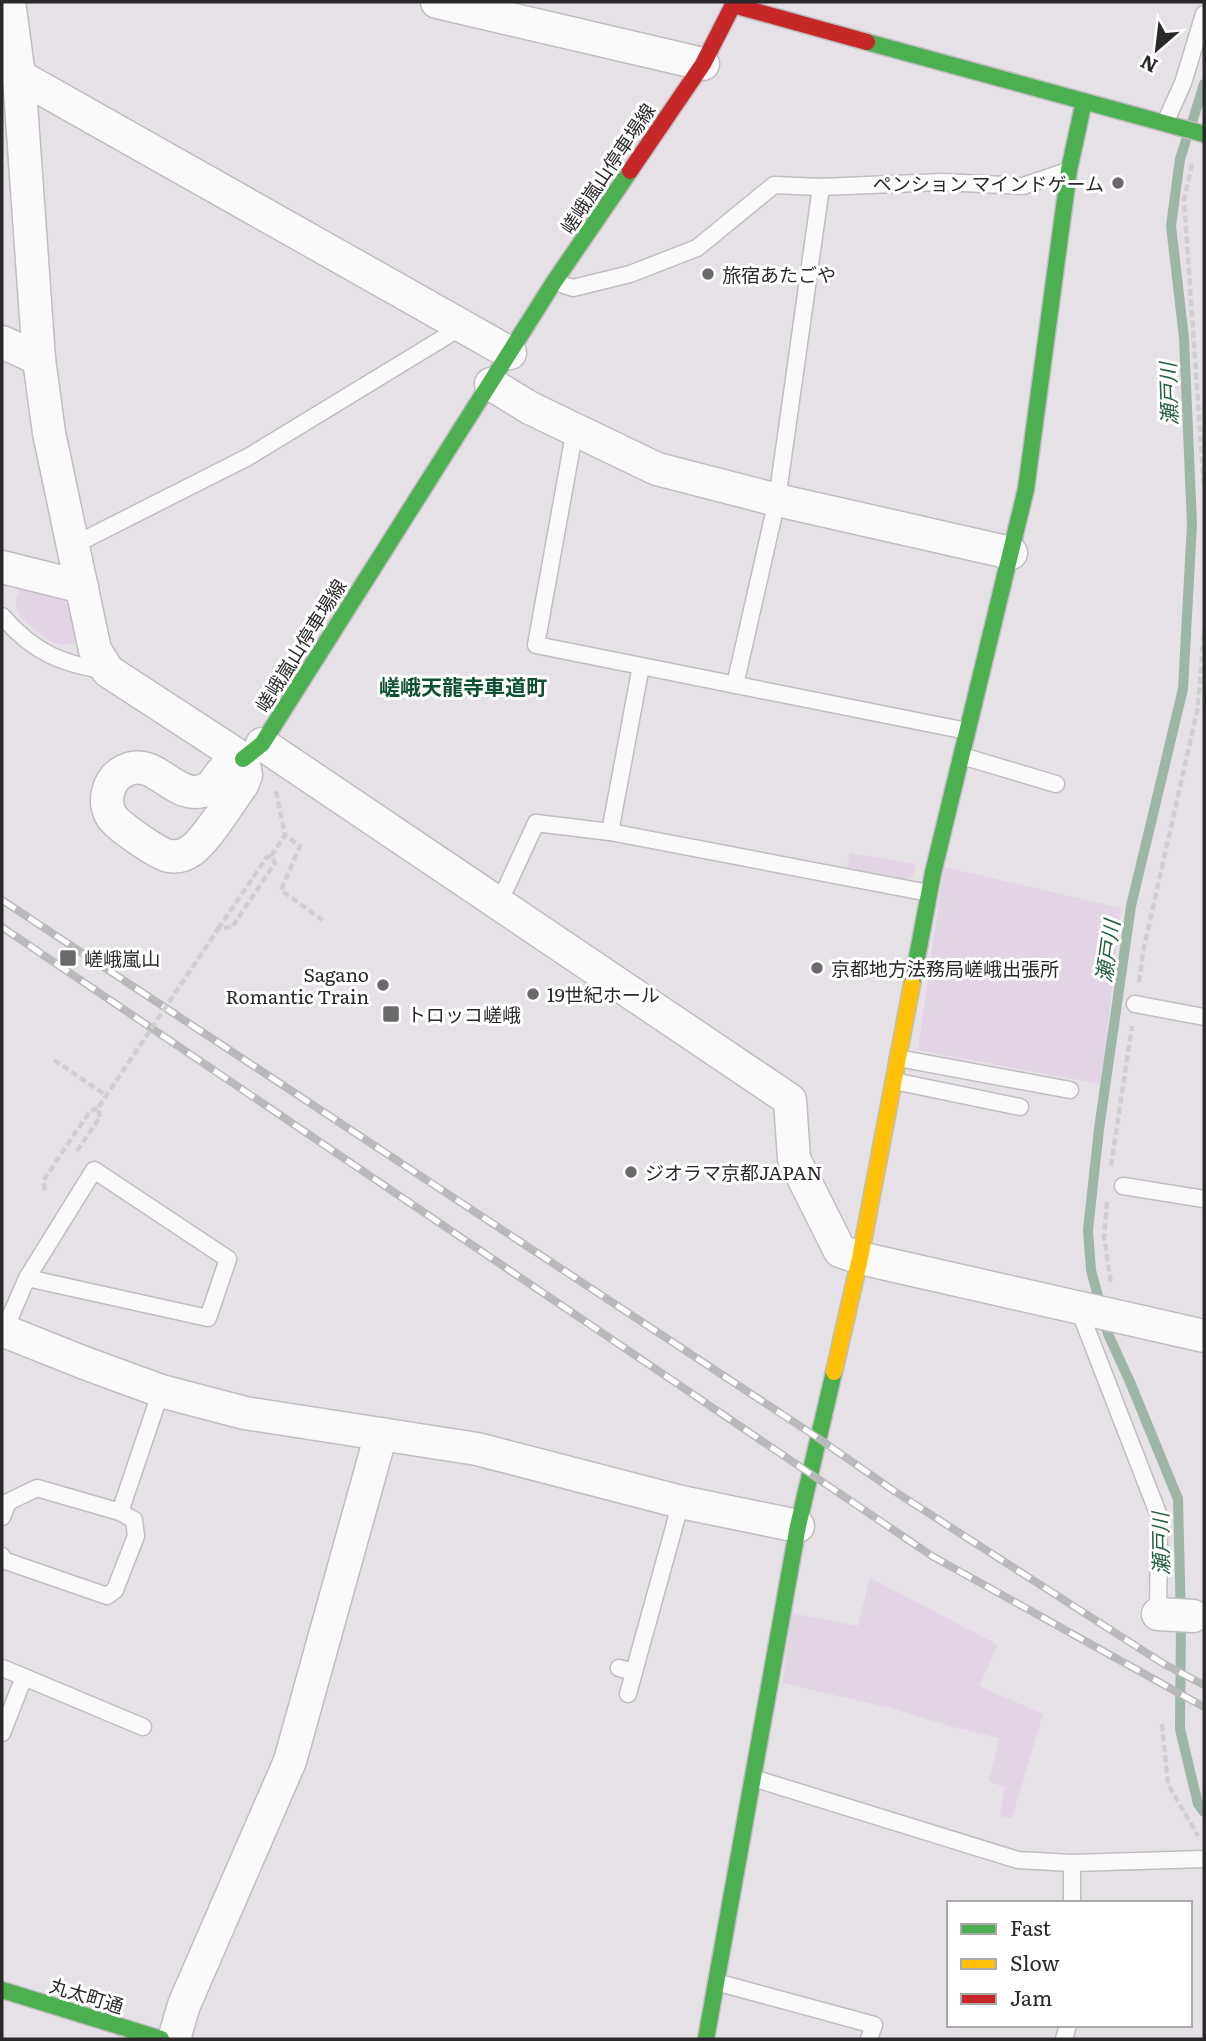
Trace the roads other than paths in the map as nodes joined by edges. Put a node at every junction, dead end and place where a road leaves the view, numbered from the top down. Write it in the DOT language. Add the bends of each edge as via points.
graph roads {
  1 [pos="9,2"];
  2 [pos="437,2"];
  3 [pos="734,3"];
  4 [pos="1204,15"];
  5 [pos="703,64"];
  6 [pos="10,71"];
  7 [pos="1084,101"];
  8 [pos="1165,123"];
  9 [pos="1201,133"];
  10 [pos="1069,170"];
  11 [pos="821,187"];
  12 [pos="554,282"];
  13 [pos="463,326"];
  14 [pos="2,342"];
  15 [pos="510,353"];
  16 [pos="39,359"];
  17 [pos="491,384"];
  18 [pos="575,429"];
  19 [pos="777,500"];
  20 [pos="74,545"];
  21 [pos="1011,553"];
  22 [pos="2,567"];
  23 [pos="82,587"];
  24 [pos="2,616"];
  25 [pos="641,666"];
  26 [pos="108,671"];
  27 [pos="735,685"];
  28 [pos="968,731"];
  29 [pos="252,752"];
  30 [pos="962,756"];
  31 [pos="1056,784"];
  32 [pos="610,832"];
  33 [pos="506,888"];
  34 [pos="929,893"];
  35 [pos="1135,1004"];
  36 [pos="1204,1017"];
  37 [pos="898,1058"];
  38 [pos="894,1081"];
  39 [pos="1070,1090"];
  40 [pos="1020,1107"];
  41 [pos="1124,1186"];
  42 [pos="1204,1199"];
  43 [pos="860,1258"];
  44 [pos="27,1278"];
  45 [pos="1078,1307"];
  46 [pos="3,1330"];
  47 [pos="1204,1336"];
  48 [pos="161,1391"];
  49 [pos="395,1442"];
  50 [pos="681,1502"];
  51 [pos="120,1512"];
  52 [pos="2,1517"];
  53 [pos="798,1526"];
  54 [pos="2,1559"];
  55 [pos="1172,1616"];
  56 [pos="2,1668"];
  57 [pos="24,1677"];
  58 [pos="628,1694"];
  59 [pos="143,1727"];
  60 [pos="2,1733"];
  61 [pos="753,1779"];
  62 [pos="1204,1859"];
  63 [pos="1072,1863"];
  64 [pos="1072,1901"];
  65 [pos="715,1981"];
  66 [pos="2,1990"];
  67 [pos="142,2036"];
  68 [pos="161,2039"];
  69 [pos="174,2039"];
  70 [pos="706,2039"];
  71 [pos="869,2039"];
  1 -- 6 [label="street"];
  2 -- 5 [label="street"];
  3 -- 5 [label="street, 嵯峨嵐山停車場線"];
  3 -- 7 [label="street, 嵯峨嵐山停車場線"];
  4 -- 8 [label="lane"];
  5 -- 12 [label="street, 嵯峨嵐山停車場線"];
  6 -- 13 [label="street"];
  6 -- 16 [label="street"];
  7 -- 8 [label="street, 嵯峨嵐山停車場線"];
  7 -- 10 [label="street"];
  8 -- 9 [label="street, 嵯峨嵐山停車場線"];
  10 -- 11 [label="lane" via="1023,186"];
  10 -- 21 [label="street" via="1026,489"];
  11 -- 12 [label="lane" via="774,185 697,248 630,274 573,288"];
  11 -- 19 [label="lane"];
  12 -- 15 [label="street, 嵯峨嵐山停車場線"];
  13 -- 15 [label="street"];
  13 -- 20 [label="lane" via="248,457"];
  14 -- 16 [label="street"];
  15 -- 17 [label="street, 嵯峨嵐山停車場線"];
  16 -- 20 [label="street"];
  17 -- 18 [label="street"];
  17 -- 29 [label="street, 嵯峨嵐山停車場線"];
  18 -- 19 [label="street" via="657,469"];
  18 -- 25 [label="lane" via="536,645"];
  19 -- 21 [label="street"];
  19 -- 27 [label="lane"];
  20 -- 23 [label="street"];
  21 -- 28 [label="street"];
  22 -- 23 [label="street"];
  23 -- 26 [label="street" via="95,650"];
  24 -- 26 [label="lane" via="17,634 46,655"];
  25 -- 27 [label="lane"];
  25 -- 32 [label="lane"];
  26 -- 29 [label="street"];
  27 -- 28 [label="lane"];
  28 -- 30 [label="street"];
  29 -- 43 [label="street" via="790,1100 794,1159 840,1251"];
  30 -- 31 [label="lane"];
  30 -- 34 [label="street"];
  32 -- 33 [label="lane" via="536,823"];
  32 -- 34 [label="lane"];
  34 -- 37 [label="street"];
  35 -- 36 [label="lane"];
  37 -- 38 [label="street"];
  37 -- 39 [label="lane"];
  38 -- 40 [label="lane"];
  38 -- 43 [label="street"];
  41 -- 42 [label="lane"];
  43 -- 45 [label="street"];
  43 -- 53 [label="street"];
  44 -- 44 [label="lane" via="94,1170 228,1259 208,1318"];
  44 -- 46 [label="lane"];
  45 -- 47 [label="street"];
  45 -- 55 [label="lane" via="1159,1516"];
  46 -- 48 [label="street"];
  48 -- 49 [label="street" via="245,1413"];
  48 -- 51 [label="lane"];
  49 -- 50 [label="street" via="474,1456 628,1496"];
  49 -- 69 [label="street" via="290,1761 184,2005"];
  50 -- 53 [label="street"];
  50 -- 58 [label="lane" via="627,1670"];
  51 -- 52 [label="lane" via="37,1488 8,1502"];
  51 -- 54 [label="lane" via="134,1520 136,1536 115,1591 107,1596"];
  53 -- 61 [label="street"];
  56 -- 57 [label="lane"];
  57 -- 59 [label="lane"];
  57 -- 60 [label="lane"];
  61 -- 63 [label="lane" via="1018,1860"];
  61 -- 65 [label="street"];
  62 -- 63 [label="lane"];
  63 -- 64 [label="lane"];
  65 -- 70 [label="street"];
  65 -- 71 [label="lane" via="874,2025"];
  66 -- 67 [label="street, 丸太町通"];
  67 -- 68 [label="street, 丸太町通"];
}
